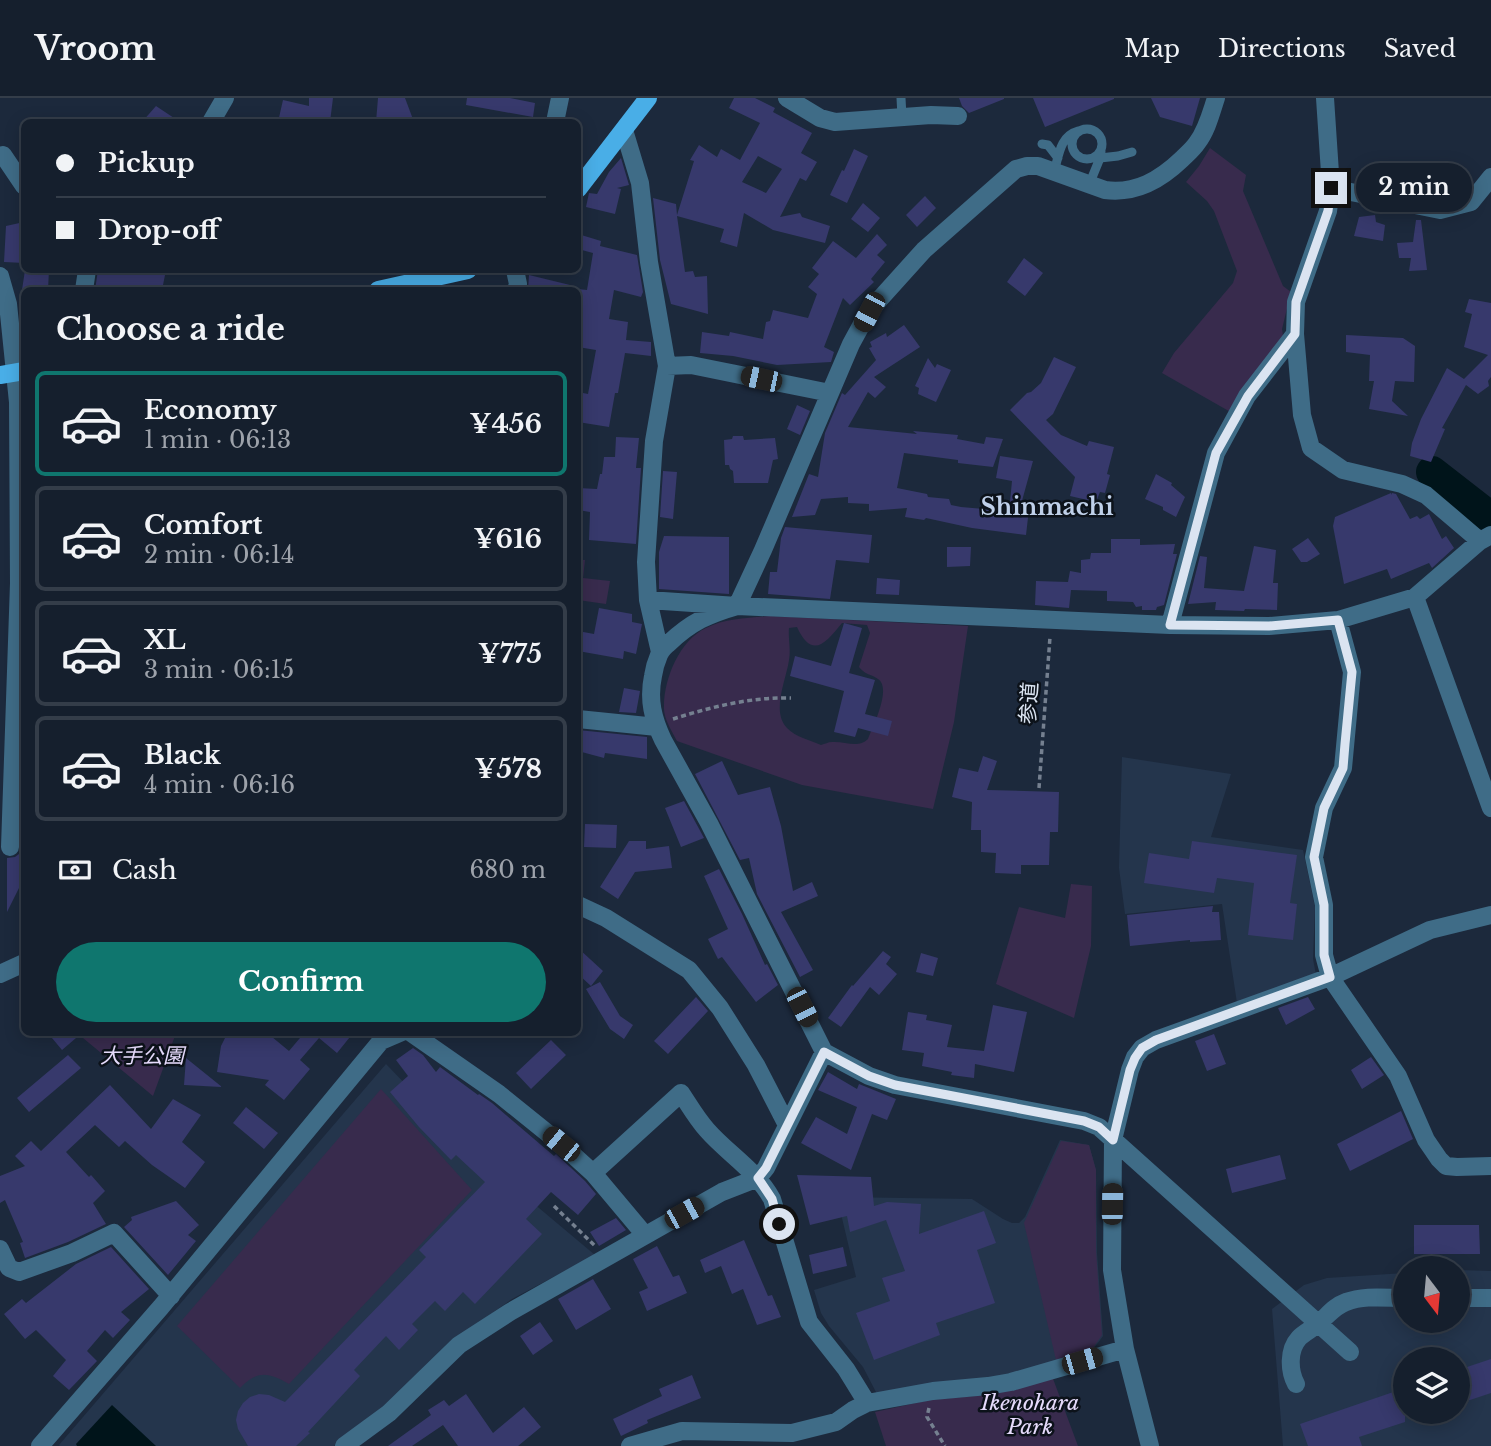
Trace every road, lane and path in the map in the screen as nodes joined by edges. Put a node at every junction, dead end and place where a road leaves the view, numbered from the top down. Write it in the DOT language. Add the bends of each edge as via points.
graph roads {
  1 [pos="225,98"];
  2 [pos="560,98"];
  3 [pos="649,98"];
  4 [pos="787,98"];
  5 [pos="901,98"];
  6 [pos="1216,98"];
  7 [pos="1325,98"];
  8 [pos="958,116"];
  9 [pos="902,117"];
  10 [pos="213,119"];
  11 [pos="556,119"];
  12 [pos="624,130"];
  13 [pos="1080,131"];
  14 [pos="1042,144"];
  15 [pos="1101,146"];
  16 [pos="1132,152"];
  17 [pos="1,155"];
  18 [pos="21,157"];
  19 [pos="1100,158"];
  20 [pos="1056,165"];
  21 [pos="1491,177"];
  22 [pos="21,182"];
  23 [pos="581,185"];
  24 [pos="1089,185"];
  25 [pos="1331,188"];
  26 [pos="454,273"];
  27 [pos="0,276"];
  28 [pos="392,287"];
  29 [pos="1295,334"];
  30 [pos="667,366"];
  31 [pos="13,373"];
  32 [pos="830,393"];
  33 [pos="21,538"];
  34 [pos="1485,538"];
  35 [pos="21,583"];
  36 [pos="0,586"];
  37 [pos="1415,597"];
  38 [pos="648,600"];
  39 [pos="737,606"];
  40 [pos="1051,620"];
  41 [pos="1338,620"];
  42 [pos="1170,625"];
  43 [pos="21,638"];
  44 [pos="660,652"];
  45 [pos="791,698"];
  46 [pos="581,719"];
  47 [pos="657,727"];
  48 [pos="19,747"];
  49 [pos="1039,789"];
  50 [pos="1491,808"];
  51 [pos="11,847"];
  52 [pos="581,906"];
  53 [pos="1491,915"];
  54 [pos="21,964"];
  55 [pos="0,974"];
  56 [pos="1330,977"];
  57 [pos="416,1036"];
  58 [pos="375,1037"];
  59 [pos="824,1052"];
  60 [pos="787,1125"];
  61 [pos="1113,1140"];
  62 [pos="1491,1166"];
  63 [pos="593,1173"];
  64 [pos="758,1178"];
  65 [pos="554,1206"];
  66 [pos="645,1235"];
  67 [pos="0,1249"];
  68 [pos="607,1257"];
  69 [pos="171,1296"];
  70 [pos="1393,1298"];
  71 [pos="1470,1298"];
  72 [pos="1491,1298"];
  73 [pos="1319,1324"];
  74 [pos="1125,1349"];
  75 [pos="1350,1352"];
  76 [pos="1296,1384"];
  77 [pos="933,1391"];
  78 [pos="867,1403"];
  79 [pos="774,1439"];
  80 [pos="40,1446"];
  81 [pos="344,1446"];
  82 [pos="631,1446"];
  83 [pos="945,1446"];
  84 [pos="1150,1446"];
  1 -- 10 [label="street"];
  2 -- 11 [label="street"];
  3 -- 12 [label="main road"];
  4 -- 9 [label="street" via="829,122"];
  5 -- 9 [label="lane"];
  6 -- 24 [label="street" via="1197,145 1167,173 1116,192"];
  7 -- 25 [label="street"];
  8 -- 9 [label="street"];
  12 -- 23 [label="main road"];
  12 -- 30 [label="street" via="640,183"];
  13 -- 15 [label="lane" via="1097,133"];
  13 -- 15 [label="lane" via="1072,143 1078,156 1093,158"];
  13 -- 20 [label="lane" via="1064,139"];
  14 -- 20 [label="lane" via="1048,145"];
  15 -- 19 [label="lane"];
  16 -- 19 [label="lane"];
  17 -- 18 [label="street"];
  17 -- 22 [label="street"];
  19 -- 24 [label="lane"];
  20 -- 24 [label="street"];
  20 -- 32 [label="street" via="1016,169 924,250 869,312"];
  21 -- 25 [label="street" via="1471,202 1440,211"];
  25 -- 29 [label="street" via="1328,211 1296,302"];
  26 -- 28 [label="main road"];
  27 -- 31 [label="street" via="8,304"];
  29 -- 34 [label="street" via="1302,415 1311,448 1343,470 1402,484 1426,495"];
  29 -- 42 [label="street" via="1248,396 1216,453"];
  30 -- 32 [label="street" via="691,365"];
  30 -- 38 [label="street" via="654,441"];
  31 -- 33 [label="street" via="18,402"];
  32 -- 39 [label="street"];
  34 -- 37 [label="street"];
  35 -- 36 [label="street"];
  37 -- 41 [label="street"];
  37 -- 50 [label="street"];
  38 -- 39 [label="street"];
  38 -- 44 [label="street"];
  39 -- 40 [label="street"];
  39 -- 44 [label="street" via="696,622"];
  40 -- 42 [label="street"];
  40 -- 49 [label="path, 参道"];
  41 -- 42 [label="street" via="1269,626"];
  41 -- 56 [label="street" via="1352,672 1346,741 1343,768 1324,808 1314,857 1324,905 1324,955"];
  43 -- 48 [label="street"];
  44 -- 47 [label="street" via="650,691"];
  45 -- 47 [label="path" via="727,704"];
  46 -- 47 [label="street"];
  47 -- 59 [label="street"];
  48 -- 51 [label="street"];
  52 -- 60 [label="street" via="689,970 720,1008"];
  53 -- 56 [label="street" via="1430,930"];
  54 -- 55 [label="street"];
  56 -- 61 [label="street" via="1142,1048 1130,1070"];
  56 -- 62 [label="street" via="1398,1076 1439,1159 1446,1166"];
  57 -- 63 [label="street" via="499,1094"];
  58 -- 69 [label="street"];
  59 -- 60 [label="street"];
  59 -- 61 [label="street" via="895,1085 1084,1121"];
  60 -- 64 [label="street"];
  61 -- 73 [label="street"];
  61 -- 74 [label="street" via="1112,1270"];
  63 -- 64 [label="street" via="681,1093 706,1129"];
  63 -- 66 [label="street"];
  64 -- 66 [label="street" via="722,1192"];
  64 -- 78 [label="street" via="772,1199 808,1322 846,1368"];
  65 -- 68 [label="path"];
  66 -- 68 [label="street"];
  67 -- 69 [label="street" via="9,1268 19,1272 114,1233"];
  68 -- 81 [label="street" via="459,1345 389,1413"];
  69 -- 80 [label="street"];
  70 -- 73 [label="street" via="1347,1301"];
  71 -- 72 [label="street"];
  73 -- 75 [label="street"];
  73 -- 76 [label="street" via="1294,1344 1292,1375"];
  74 -- 77 [label="street" via="1011,1382"];
  74 -- 84 [label="street"];
  77 -- 78 [label="street"];
  77 -- 83 [label="path" via="927,1416"];
  78 -- 79 [label="street" via="836,1422"];
  79 -- 82 [label="street" via="682,1431"];
}
